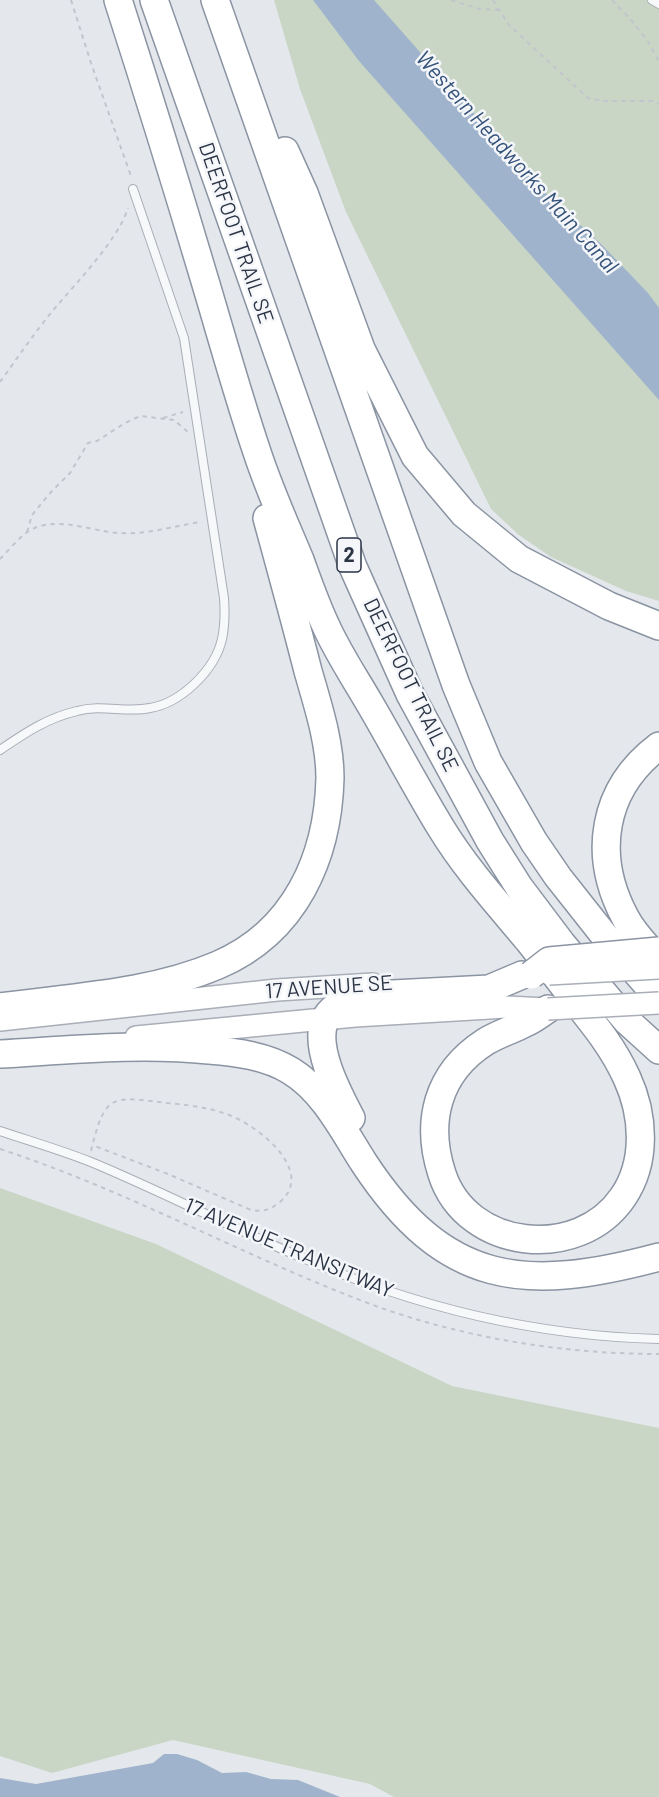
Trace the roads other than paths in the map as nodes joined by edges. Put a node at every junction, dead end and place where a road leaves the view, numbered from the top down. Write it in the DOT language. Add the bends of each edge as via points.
graph roads {
  1 [pos="118,0"];
  2 [pos="154,0"];
  3 [pos="217,0"];
  4 [pos="652,0"];
  5 [pos="659,4"];
  6 [pos="133,189"];
  7 [pos="257,455"];
  8 [pos="659,626"];
  9 [pos="659,746"];
  10 [pos="0,750"];
  11 [pos="659,951"];
  12 [pos="659,960"];
  13 [pos="659,968"];
  14 [pos="527,975"];
  15 [pos="659,1000"];
  16 [pos="0,1006"];
  17 [pos="548,1009"];
  18 [pos="325,1019"];
  19 [pos="0,1020"];
  20 [pos="659,1050"];
  21 [pos="0,1052"];
  22 [pos="0,1131"];
  23 [pos="412,1223"];
  24 [pos="659,1257"];
  25 [pos="659,1339"];
  1 -- 7 [label="highway"];
  2 -- 20 [label="highway, DEERFOOT TRAIL SE / 2" via="353,567 411,694 519,887 620,1012"];
  3 -- 8 [label="highway" via="304,193 361,350 415,456 464,514 519,559 609,606"];
  3 -- 15 [label="highway, DEERFOOT TRAIL SE" via="456,685 488,762 558,878"];
  4 -- 5 [label="lane"];
  6 -- 10 [label="lane" via="184,338 213,520 225,617 222,642 199,680 182,695 150,708 98,707 51,718"];
  7 -- 16 [label="highway" via="258,486 324,731 330,777 325,829 309,878 275,926 247,950 218,965 172,981"];
  7 -- 17 [label="highway" via="327,628 442,830 471,873 608,1041 628,1079 641,1129 635,1172 627,1190 607,1215 594,1224 559,1239 542,1241 504,1235 469,1214 445,1182 433,1137 434,1117 458,1065 488,1040"];
  9 -- 12 [label="highway" via="630,773 617,794 608,817 607,866 625,918"];
  11 -- 14 [label="highway, bridge" via="549,961"];
  13 -- 14 [label="main road, 17 AVENUE SE, bridge"];
  14 -- 18 [label="highway" via="489,989 354,996"];
  14 -- 19 [label="main road, 17 AVENUE SE" via="307,988"];
  15 -- 17 [label="main road, 17 AVENUE SE, bridge"];
  17 -- 18 [label="main road, 17 AVENUE SE" via="506,1007"];
  18 -- 21 [label="main road, 17 AVENUE SE"];
  18 -- 23 [label="highway" via="322,1039 334,1084"];
  21 -- 23 [label="highway" via="175,1046 243,1054 272,1062 291,1071 321,1099 381,1188"];
  22 -- 25 [label="lane, 17 AVENUE TRANSITWAY" via="88,1161 299,1257 415,1300 526,1326"];
  23 -- 24 [label="highway" via="446,1251 497,1272 582,1275"];
}
